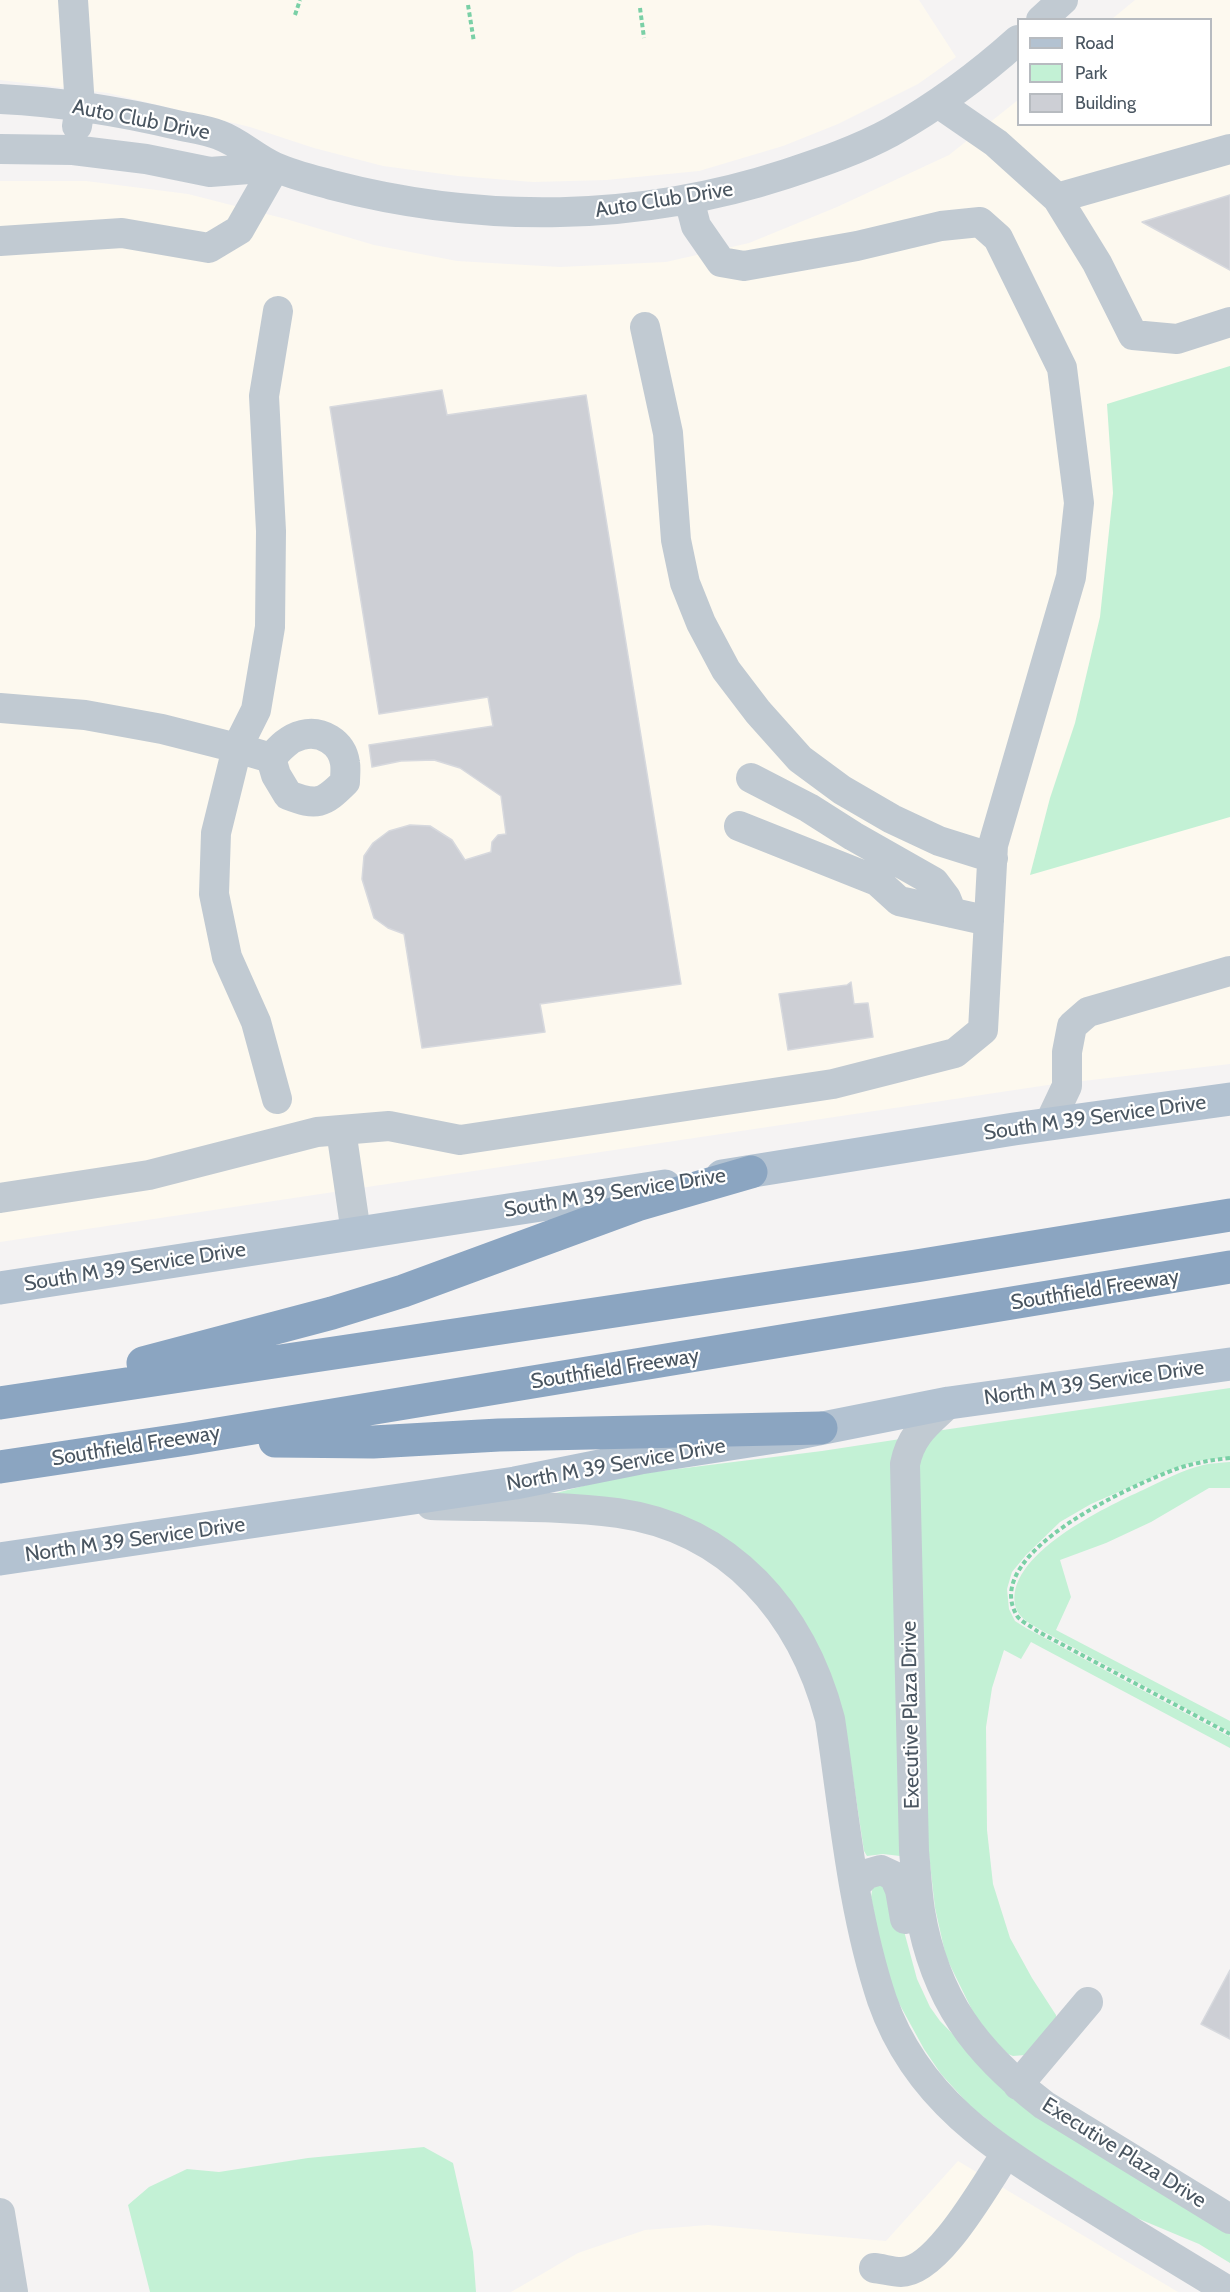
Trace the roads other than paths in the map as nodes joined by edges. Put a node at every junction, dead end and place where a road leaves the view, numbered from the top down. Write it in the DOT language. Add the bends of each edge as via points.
graph roads {
  1 [pos="73,0"];
  2 [pos="1063,0"];
  3 [pos="1043,18"];
  4 [pos="1017,41"];
  5 [pos="938,104"];
  6 [pos="2,107"];
  7 [pos="80,107"];
  8 [pos="0,149"];
  9 [pos="1230,149"];
  10 [pos="73,150"];
  11 [pos="275,167"];
  12 [pos="1057,198"];
  13 [pos="689,199"];
  14 [pos="0,241"];
  15 [pos="278,312"];
  16 [pos="1230,322"];
  17 [pos="645,327"];
  18 [pos="0,708"];
  19 [pos="237,748"];
  20 [pos="271,758"];
  21 [pos="751,778"];
  22 [pos="739,826"];
  23 [pos="993,858"];
  24 [pos="952,913"];
  25 [pos="989,921"];
  26 [pos="1230,971"];
  27 [pos="1230,1098"];
  28 [pos="277,1099"];
  29 [pos="1049,1124"];
  30 [pos="341,1130"];
  31 [pos="751,1172"];
  32 [pos="0,1198"];
  33 [pos="1230,1215"];
  34 [pos="356,1233"];
  35 [pos="1230,1267"];
  36 [pos="0,1288"];
  37 [pos="1230,1364"];
  38 [pos="49,1395"];
  39 [pos="0,1403"];
  40 [pos="949,1403"];
  41 [pos="821,1428"];
  42 [pos="187,1440"];
  43 [pos="0,1467"];
  44 [pos="386,1503"];
  45 [pos="0,1559"];
  46 [pos="855,1886"];
  47 [pos="1088,2002"];
  48 [pos="969,2034"];
  49 [pos="1018,2085"];
  50 [pos="1006,2154"];
  51 [pos="0,2213"];
  52 [pos="1230,2219"];
  53 [pos="1129,2231"];
  54 [pos="874,2268"];
  55 [pos="1230,2269"];
  56 [pos="13,2292"];
  57 [pos="1230,2292"];
  1 -- 7 [label="street"];
  2 -- 3 [label="street"];
  4 -- 5 [label="street, Auto Club Drive"];
  5 -- 12 [label="street" via="996,143"];
  5 -- 13 [label="street, Auto Club Drive" via="889,133 828,160 758,183"];
  6 -- 7 [label="street, Auto Club Drive"];
  7 -- 10 [label="street"];
  7 -- 11 [label="street, Auto Club Drive" via="220,135"];
  8 -- 10 [label="street, Auto Club Drive"];
  9 -- 12 [label="street"];
  10 -- 11 [label="street, Auto Club Drive" via="210,172"];
  11 -- 13 [label="street, Auto Club Drive" via="373,195 474,210 600,212"];
  11 -- 14 [label="street" via="239,230 209,248 122,233"];
  12 -- 16 [label="street" via="1097,263 1133,335 1177,339"];
  13 -- 23 [label="street" via="696,226 721,261 744,266 940,226 980,222 998,238 1062,368 1079,503 1071,577 993,845"];
  15 -- 19 [label="street" via="264,396 271,531 270,627 256,710"];
  17 -- 23 [label="street" via="668,433 676,540 685,583 726,670 800,759 842,790 939,841"];
  18 -- 19 [label="street" via="85,715"];
  19 -- 20 [label="street"];
  19 -- 28 [label="street" via="216,833 214,894 227,957 256,1022"];
  21 -- 24 [label="street" via="809,807 934,882"];
  22 -- 24 [label="street" via="877,881 899,901"];
  23 -- 25 [label="street"];
  24 -- 25 [label="street"];
  25 -- 30 [label="street" via="983,1030 955,1053 833,1084 460,1140 389,1126"];
  26 -- 29 [label="street" via="1088,1012 1072,1026 1067,1086"];
  27 -- 29 [label="main road, South M 39 Service Drive"];
  29 -- 31 [label="main road, South M 39 Service Drive"];
  30 -- 32 [label="street" via="317,1132 148,1175"];
  30 -- 34 [label="street"];
  31 -- 34 [label="main road, South M 39 Service Drive"];
  31 -- 38 [label="highway" via="637,1205 393,1294 151,1360"];
  33 -- 38 [label="highway" via="916,1266"];
  34 -- 36 [label="main road, South M 39 Service Drive"];
  35 -- 42 [label="highway, Southfield Freeway"];
  37 -- 40 [label="main road, North M 39 Service Drive"];
  38 -- 39 [label="highway"];
  40 -- 41 [label="main road, North M 39 Service Drive"];
  40 -- 48 [label="street, Executive Plaza Drive" via="916,1434 905,1464 914,1851 920,1910 932,1960 949,2002"];
  41 -- 42 [label="highway" via="373,1442"];
  41 -- 44 [label="main road, North M 39 Service Drive" via="514,1484"];
  42 -- 43 [label="highway, Southfield Freeway"];
  44 -- 45 [label="main road, North M 39 Service Drive"];
  44 -- 46 [label="street" via="620,1513 678,1529 733,1561 788,1620 809,1656 823,1692"];
  46 -- 48 [label="street, Executive Plaza Drive" via="867,1874 881,1870 894,1876 911,1949 932,2006"];
  46 -- 50 [label="street" via="883,2002 903,2045 929,2085 960,2118"];
  47 -- 49 [label="street"];
  48 -- 49 [label="street, Executive Plaza Drive"];
  49 -- 52 [label="street, Executive Plaza Drive" via="1044,2105"];
  50 -- 53 [label="street"];
  50 -- 54 [label="street" via="948,2241 928,2261 902,2272"];
  51 -- 56 [label="street"];
  53 -- 55 [label="street" via="1197,2249"];
  53 -- 57 [label="street"];
}
